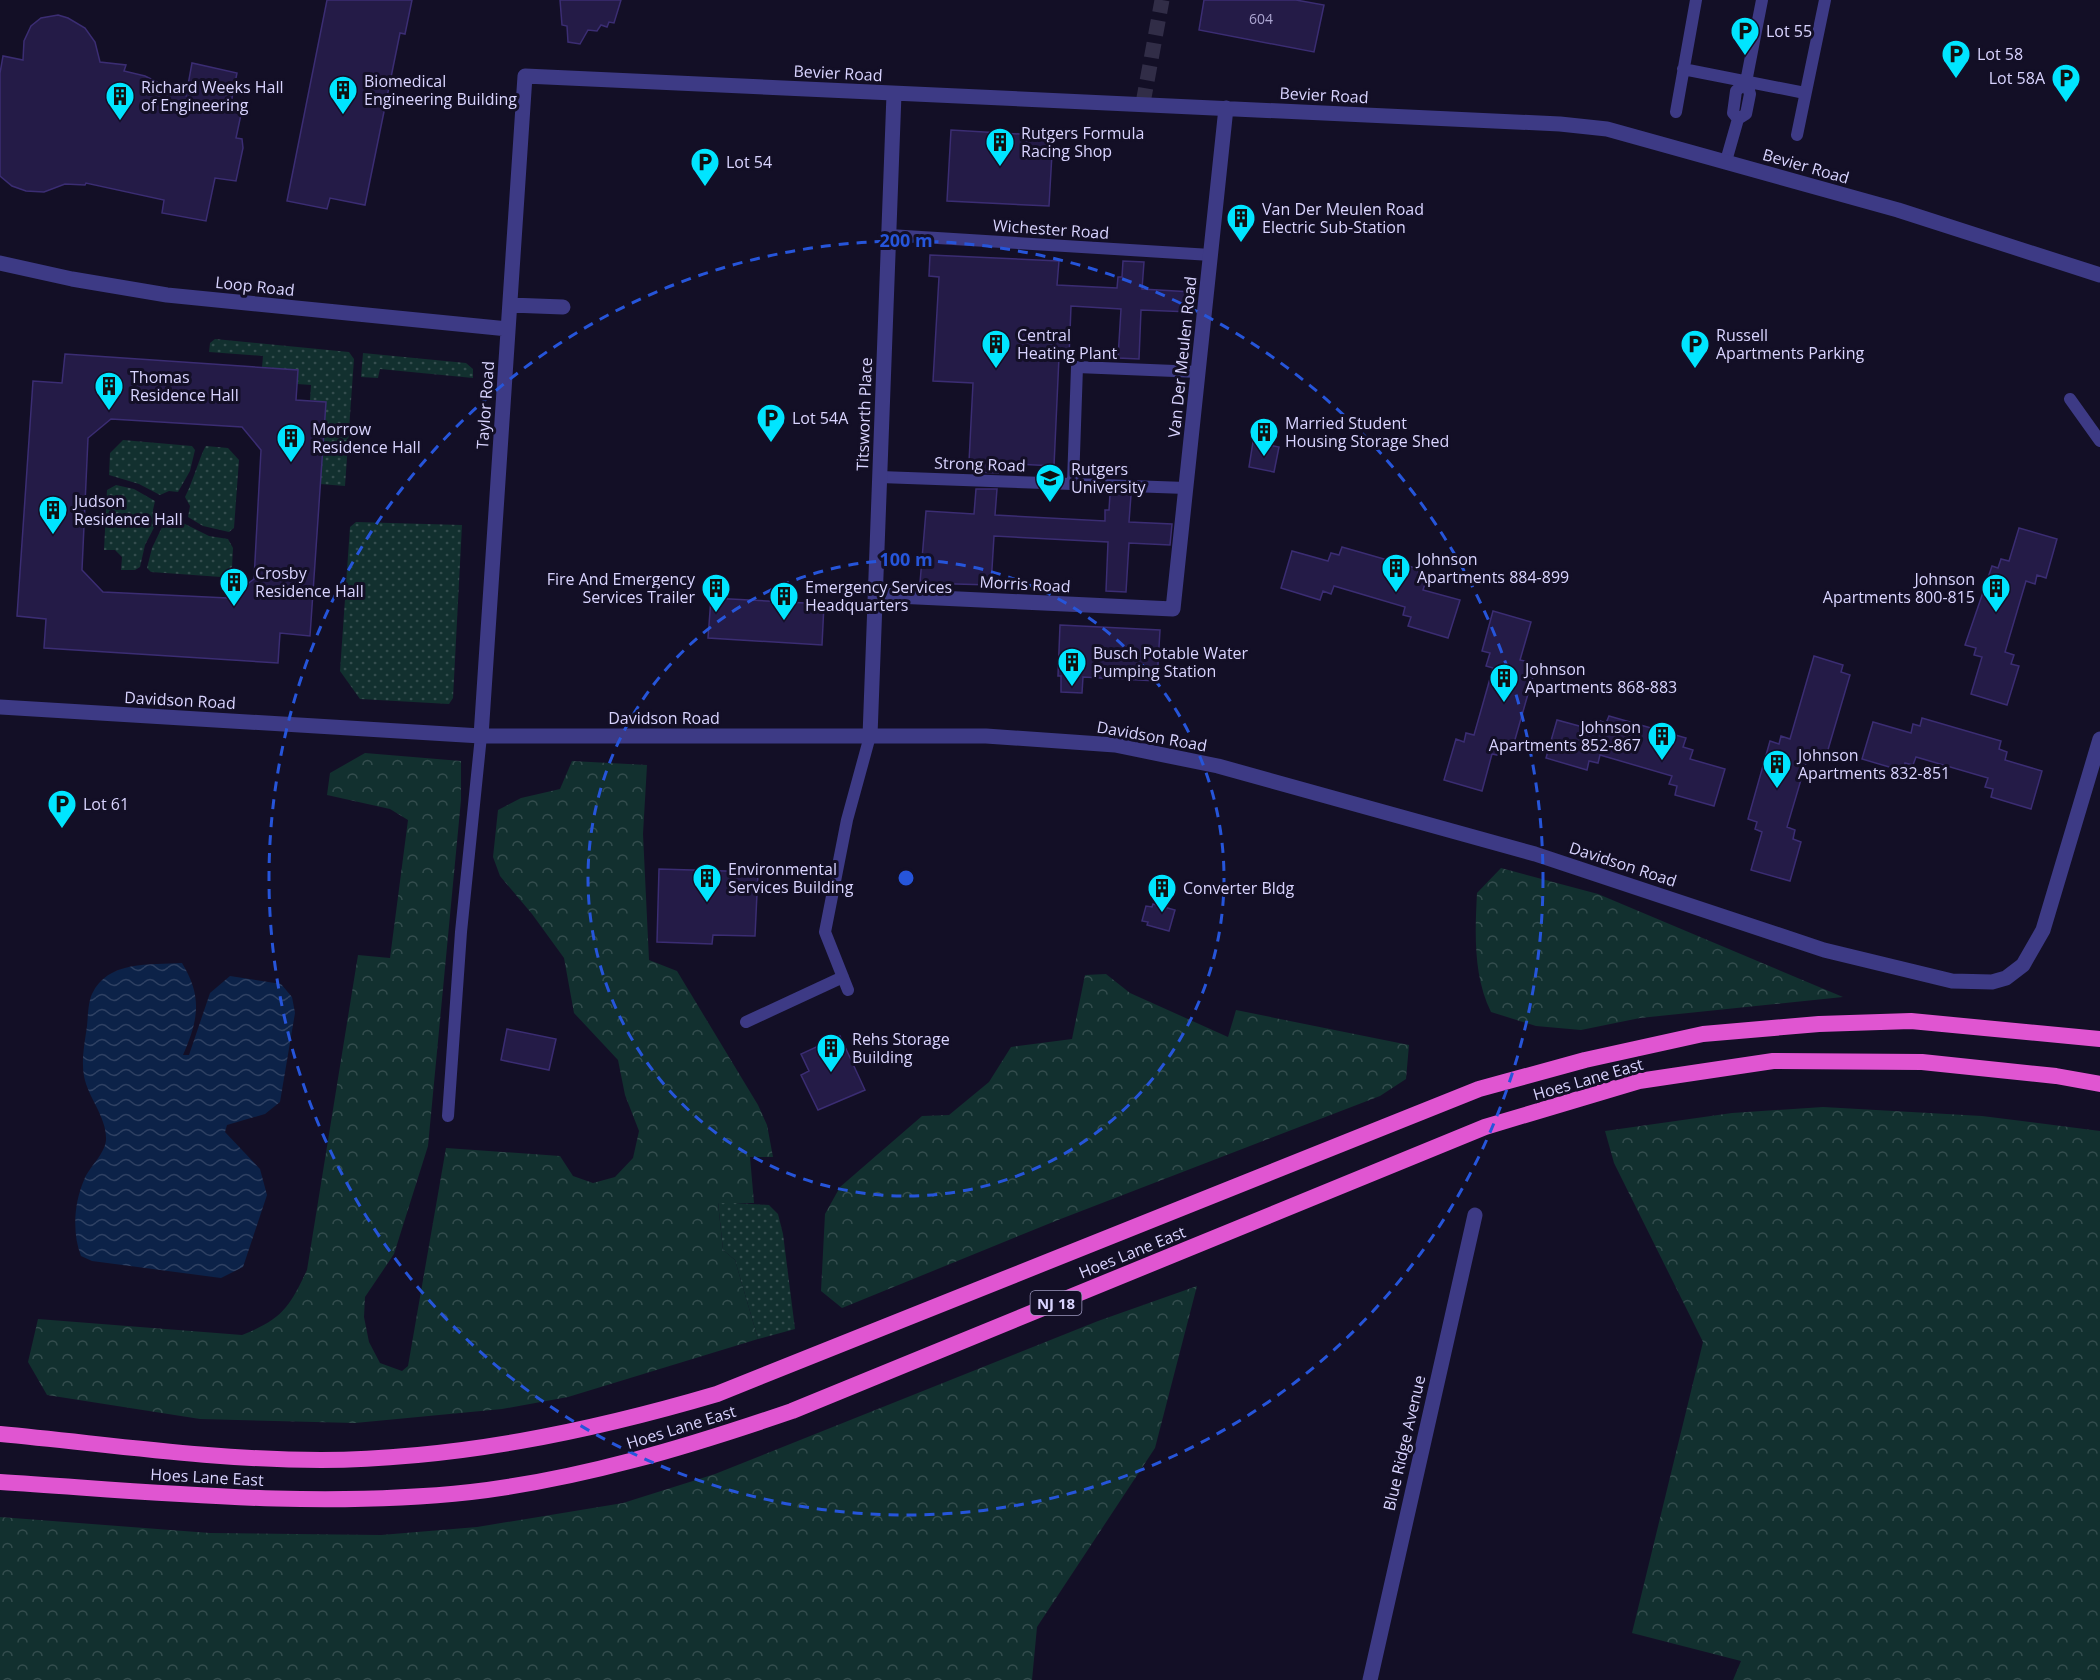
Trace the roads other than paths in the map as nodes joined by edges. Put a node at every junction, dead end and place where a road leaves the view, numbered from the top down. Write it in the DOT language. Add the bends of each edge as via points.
graph roads {
  1 [pos="1696,0"];
  2 [pos="1762,0"];
  3 [pos="1824,0"];
  4 [pos="1683,69"];
  5 [pos="525,76"];
  6 [pos="1746,82"];
  7 [pos="894,93"];
  8 [pos="1805,93"];
  9 [pos="1226,108"];
  10 [pos="1676,112"];
  11 [pos="1797,135"];
  12 [pos="1726,161"];
  13 [pos="889,235"];
  14 [pos="1211,255"];
  15 [pos="0,263"];
  16 [pos="2100,275"];
  17 [pos="510,305"];
  18 [pos="563,307"];
  19 [pos="508,329"];
  20 [pos="1199,372"];
  21 [pos="2070,399"];
  22 [pos="2100,441"];
  23 [pos="880,477"];
  24 [pos="1073,483"];
  25 [pos="1186,488"];
  26 [pos="875,595"];
  27 [pos="1173,609"];
  28 [pos="0,707"];
  29 [pos="481,736"];
  30 [pos="870,736"];
  31 [pos="2100,739"];
  32 [pos="843,977"];
  33 [pos="848,990"];
  34 [pos="746,1022"];
  35 [pos="2100,1039"];
  36 [pos="2100,1084"];
  37 [pos="448,1116"];
  38 [pos="1475,1215"];
  39 [pos="0,1434"];
  40 [pos="0,1482"];
  41 [pos="1370,1680"];
  1 -- 4 [label="lane"];
  2 -- 6 [label="lane"];
  3 -- 8 [label="lane"];
  4 -- 6 [label="lane"];
  4 -- 10 [label="lane"];
  5 -- 7 [label="street, Bevier Road"];
  5 -- 17 [label="street, Taylor Road"];
  6 -- 8 [label="lane"];
  6 -- 12 [label="lane" via="1736,91 1732,113 1738,119"];
  7 -- 9 [label="street, Bevier Road"];
  7 -- 13 [label="street, Titsworth Place"];
  8 -- 11 [label="lane"];
  9 -- 12 [label="street, Bevier Road" via="1560,124 1607,129"];
  9 -- 14 [label="street, Van Der Meulen Road"];
  12 -- 16 [label="street, Bevier Road" via="1898,210"];
  13 -- 14 [label="lane, Wichester Road"];
  13 -- 23 [label="street, Titsworth Place"];
  14 -- 20 [label="street, Van Der Meulen Road"];
  15 -- 19 [label="street, Loop Road" via="167,295"];
  17 -- 18 [label="street"];
  17 -- 19 [label="street, Taylor Road"];
  19 -- 29 [label="street, Taylor Road"];
  20 -- 24 [label="lane" via="1077,367"];
  20 -- 25 [label="street, Van Der Meulen Road"];
  21 -- 22 [label="lane"];
  23 -- 24 [label="lane, Strong Road"];
  23 -- 26 [label="street, Titsworth Place"];
  24 -- 25 [label="lane, Strong Road"];
  25 -- 27 [label="street, Van Der Meulen Road"];
  26 -- 27 [label="street, Morris Road"];
  26 -- 30 [label="street, Titsworth Place"];
  28 -- 29 [label="street, Davidson Road"];
  29 -- 30 [label="street, Davidson Road"];
  29 -- 37 [label="lane"];
  30 -- 31 [label="street, Davidson Road" via="986,736 1115,745 1218,766 1535,854 1824,950 1952,981 1992,982 2006,978 2023,965 2043,930"];
  30 -- 32 [label="lane" via="825,932"];
  32 -- 33 [label="lane"];
  32 -- 34 [label="lane"];
  35 -- 39 [label="highway, Hoes Lane East / NJ 18" via="1911,1021 1820,1024 1703,1034 1585,1060 1479,1089 728,1390 638,1418 550,1437 445,1452 321,1460 158,1452"];
  36 -- 40 [label="highway, Hoes Lane East / NJ 18" via="1922,1062 1773,1061 1639,1082 1485,1127 792,1411 702,1442 550,1479 472,1492 319,1501"];
  38 -- 41 [label="street, Blue Ridge Avenue"];
}
